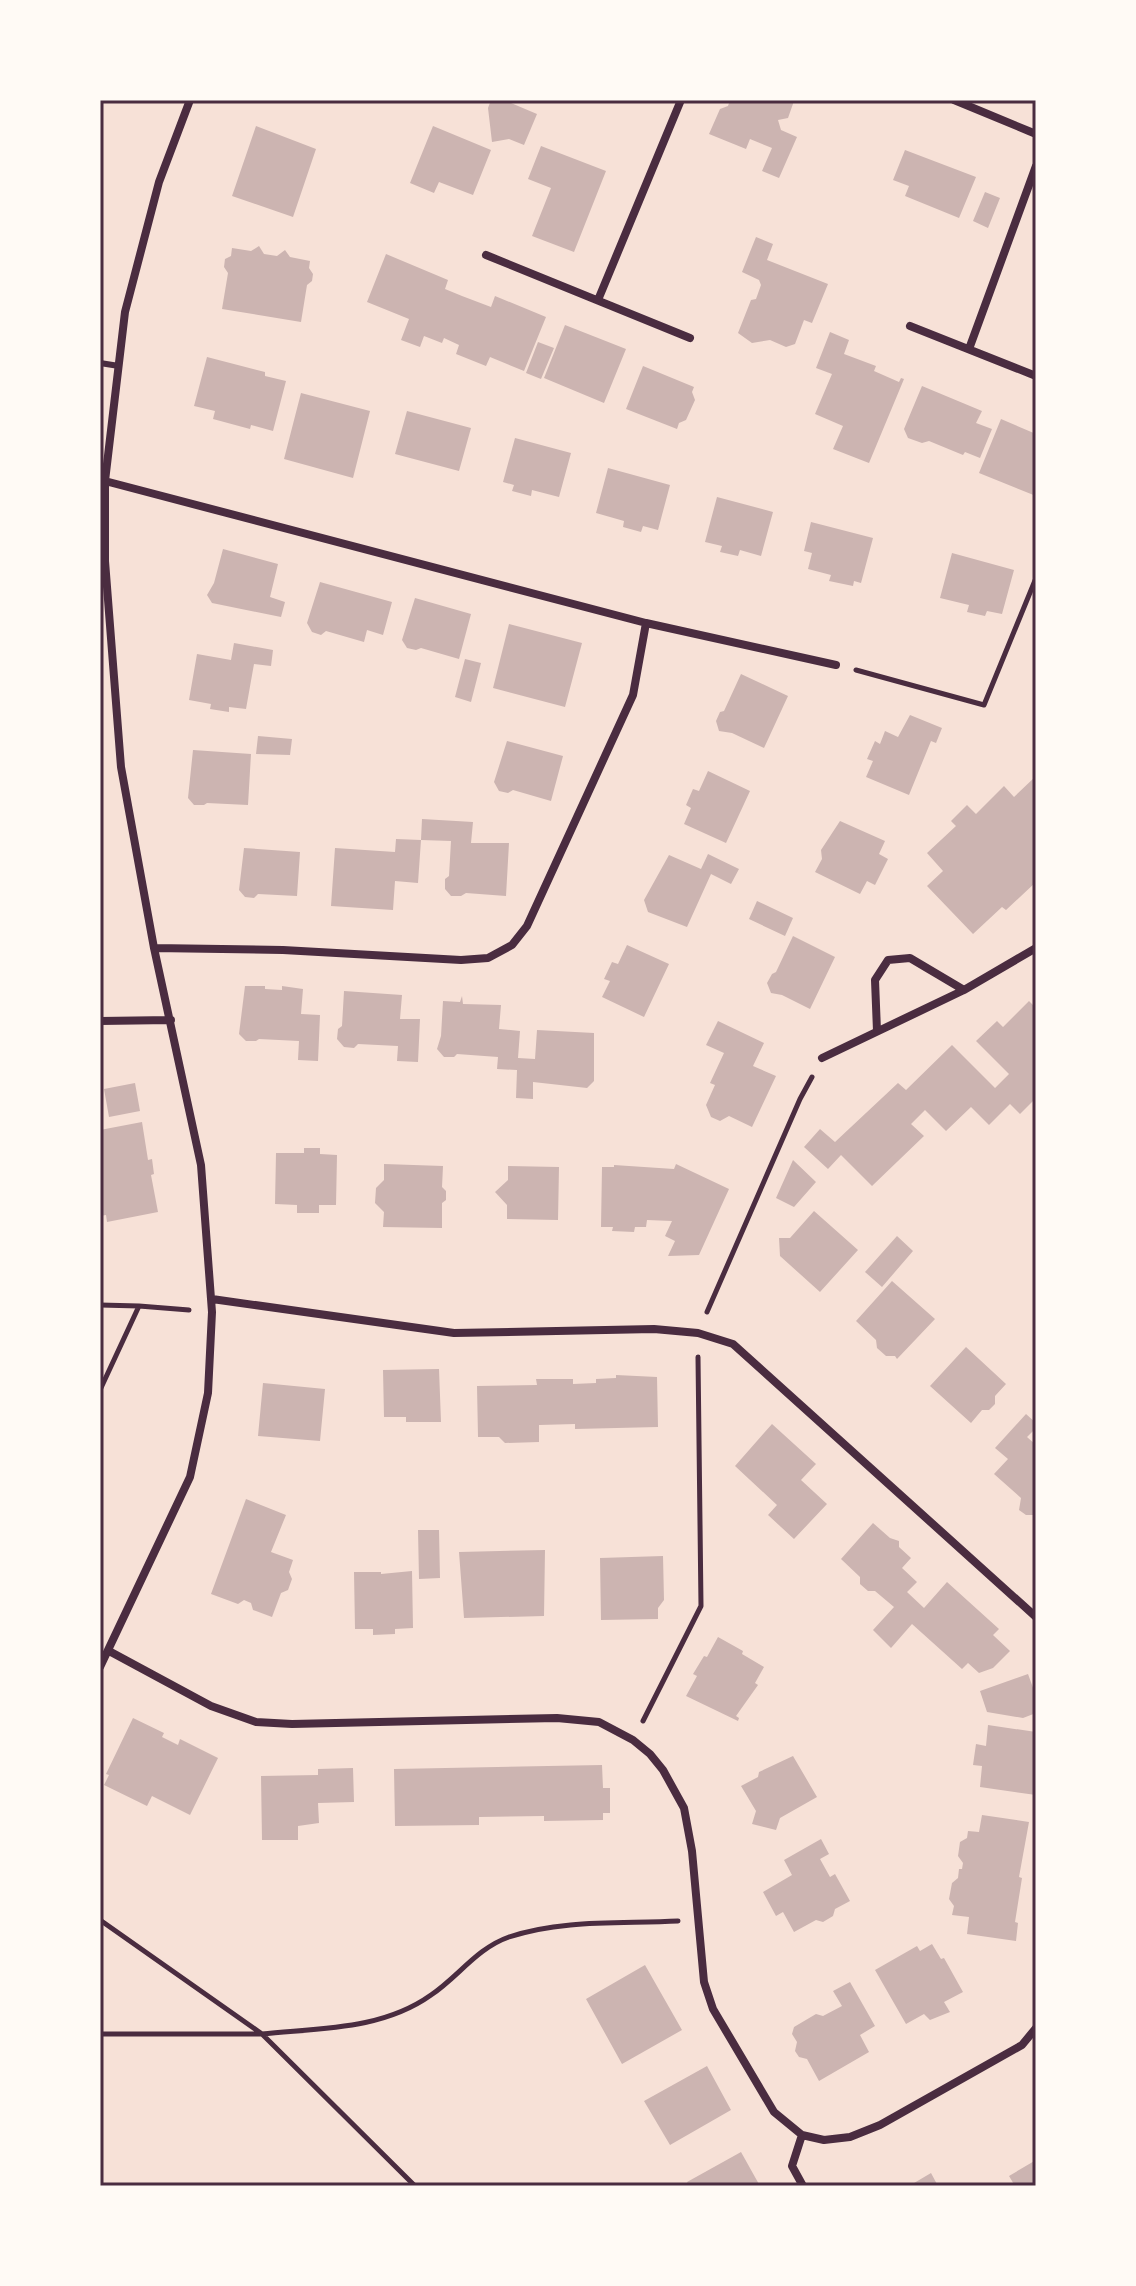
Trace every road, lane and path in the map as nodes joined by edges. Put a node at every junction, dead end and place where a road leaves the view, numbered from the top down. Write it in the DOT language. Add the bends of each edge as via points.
graph roads {
  1 [pos="190,100"];
  2 [pos="681,100"];
  3 [pos="954,100"];
  4 [pos="1036,134"];
  5 [pos="1036,166"];
  6 [pos="486,255"];
  7 [pos="598,300"];
  8 [pos="910,326"];
  9 [pos="690,338"];
  10 [pos="969,349"];
  11 [pos="100,363"];
  12 [pos="119,366"];
  13 [pos="1036,376"];
  14 [pos="105,481"];
  15 [pos="1036,578"];
  16 [pos="646,623"];
  17 [pos="105,640"];
  18 [pos="836,665"];
  19 [pos="154,948"];
  20 [pos="1036,948"];
  21 [pos="964,990"];
  22 [pos="171,1020"];
  23 [pos="100,1021"];
  24 [pos="877,1031"];
  25 [pos="822,1058"];
  26 [pos="212,1299"];
  27 [pos="100,1305"];
  28 [pos="139,1306"];
  29 [pos="212,1312"];
  30 [pos="698,1333"];
  31 [pos="100,1390"];
  32 [pos="1036,1617"];
  33 [pos="109,1651"];
  34 [pos="100,1667"];
  35 [pos="633,1740"];
  36 [pos="100,1920"];
  37 [pos="697,1920"];
  38 [pos="1036,2028"];
  39 [pos="100,2034"];
  40 [pos="262,2034"];
  41 [pos="802,2135"];
  42 [pos="415,2186"];
  43 [pos="803,2186"];
  1 -- 12 [label="street" via="159,182 125,312"];
  2 -- 7 [label="street"];
  3 -- 4 [label="street"];
  5 -- 10 [label="street"];
  6 -- 7 [label="street"];
  7 -- 9 [label="street"];
  8 -- 10 [label="street"];
  10 -- 13 [label="street"];
  11 -- 12 [label="lane"];
  12 -- 14 [label="street"];
  14 -- 16 [label="street"];
  14 -- 17 [label="street"];
  15 -- 18 [label="path" via="984,705"];
  16 -- 18 [label="street"];
  16 -- 19 [label="street" via="633,695 536,909 512,945 488,958 461,960"];
  17 -- 19 [label="street" via="121,767"];
  19 -- 22 [label="street"];
  20 -- 21 [label="street"];
  21 -- 24 [label="street"];
  21 -- 24 [label="street" via="910,958 888,960 875,980"];
  22 -- 23 [label="street"];
  22 -- 26 [label="street" via="201,1165"];
  24 -- 25 [label="street"];
  25 -- 30 [label="path"];
  26 -- 29 [label="street"];
  26 -- 30 [label="street" via="454,1333"];
  27 -- 28 [label="path"];
  28 -- 29 [label="path"];
  28 -- 31 [label="path"];
  29 -- 33 [label="street" via="208,1393 190,1477"];
  30 -- 32 [label="street" via="733,1344 760,1366"];
  30 -- 35 [label="path" via="701,1606"];
  33 -- 34 [label="street"];
  33 -- 35 [label="street" via="211,1706 256,1722 557,1718 599,1722"];
  35 -- 37 [label="street" via="663,1770 684,1808"];
  36 -- 40 [label="path"];
  37 -- 40 [label="path" via="548,1928 507,1938 403,2013 369,2023"];
  37 -- 41 [label="street" via="704,1982 713,2009 774,2112"];
  38 -- 41 [label="street" via="1022,2045 880,2125 850,2137 824,2140"];
  39 -- 40 [label="path"];
  40 -- 42 [label="path"];
  41 -- 43 [label="street" via="792,2166"];
}
